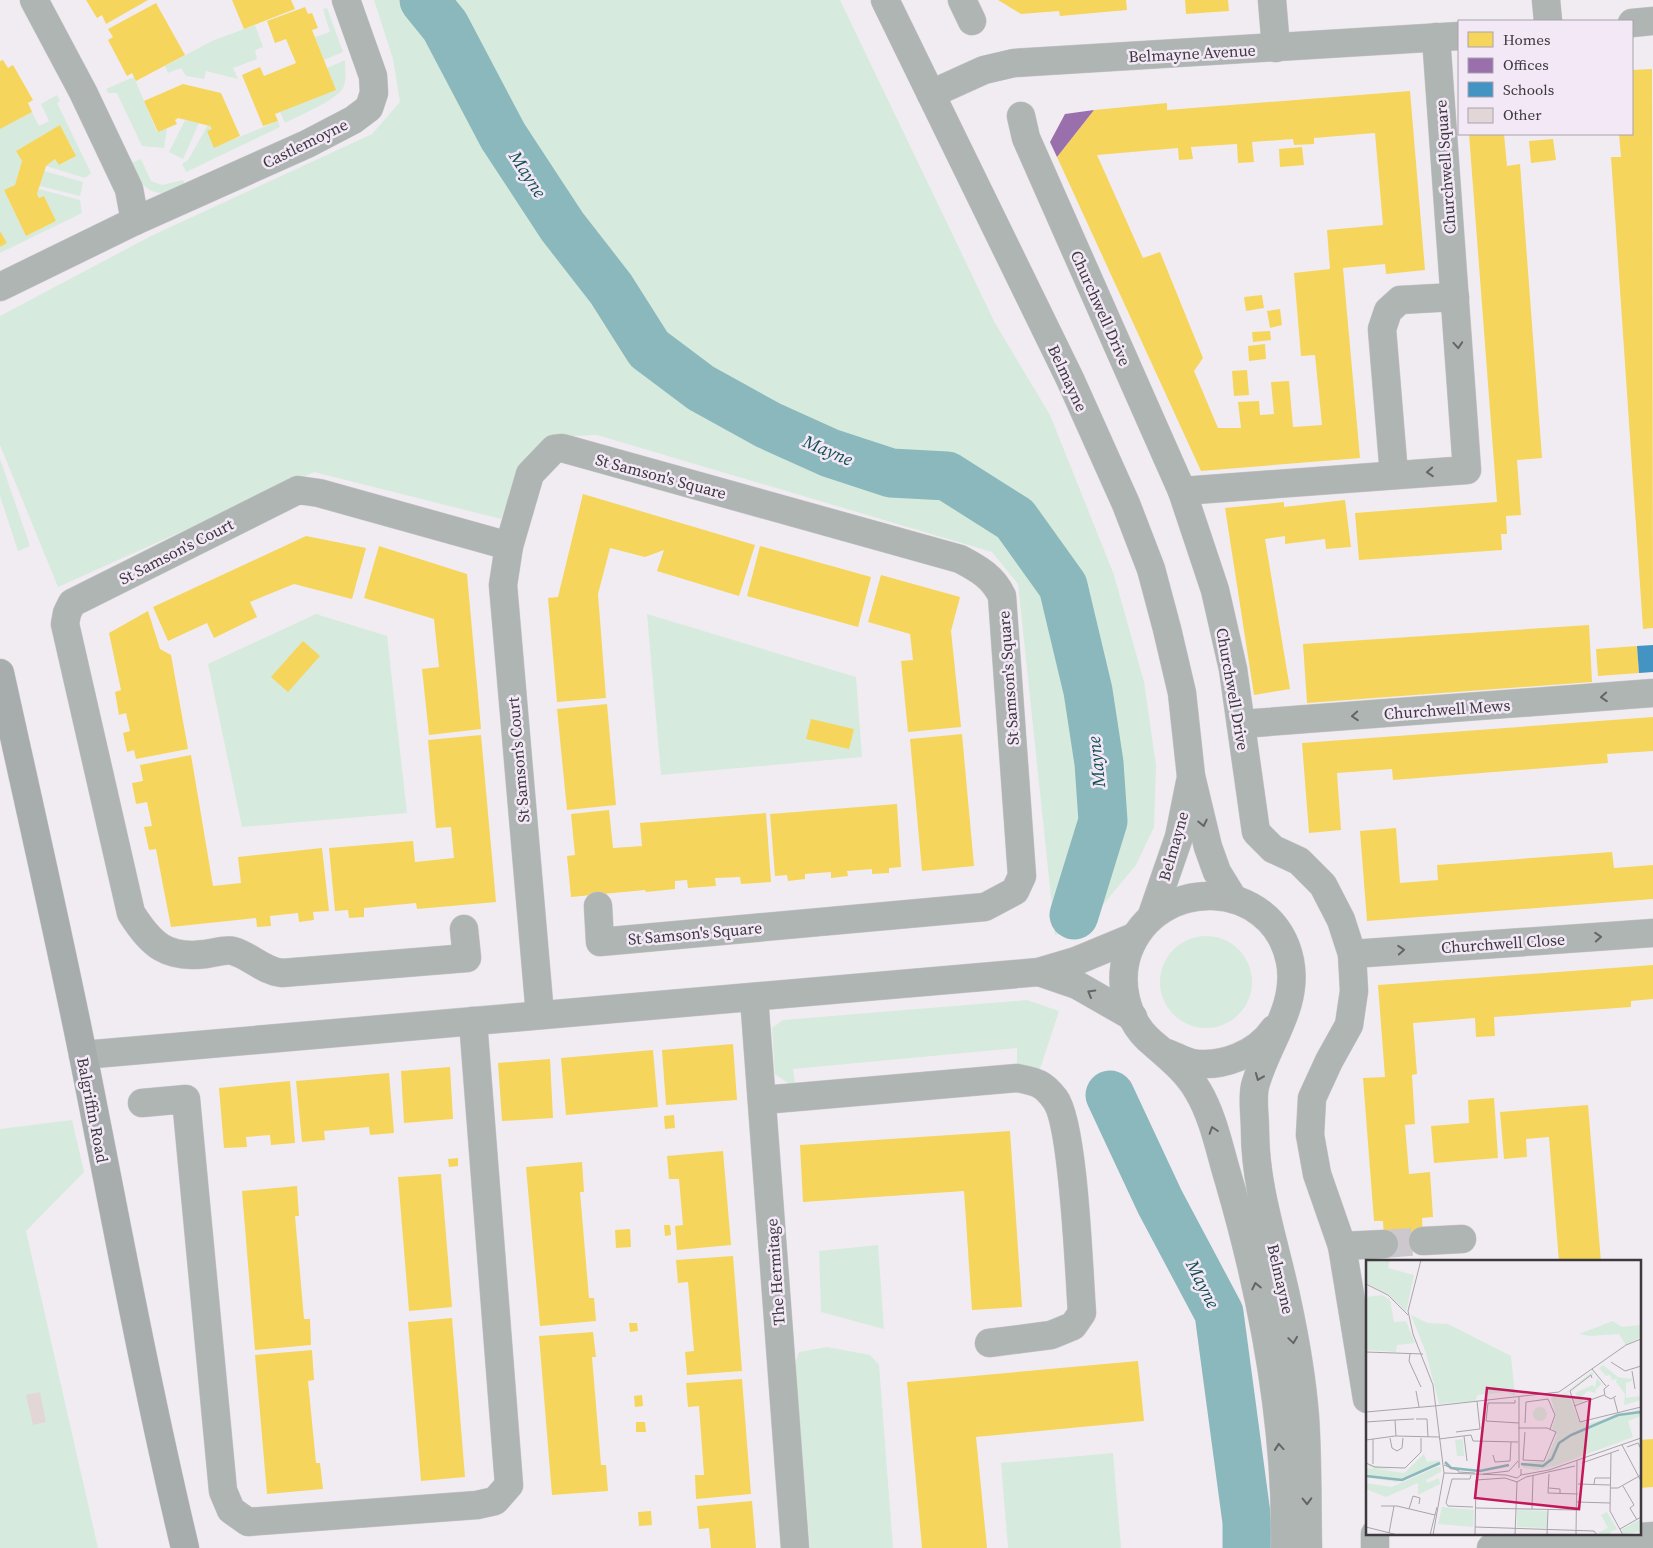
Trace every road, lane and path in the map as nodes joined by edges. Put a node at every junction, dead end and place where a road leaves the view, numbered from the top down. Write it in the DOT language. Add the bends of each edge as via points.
graph roads {
  1 [pos="34,0"];
  2 [pos="346,0"];
  3 [pos="885,0"];
  4 [pos="1272,0"];
  5 [pos="1546,0"];
  6 [pos="1548,20"];
  7 [pos="1653,21"];
  8 [pos="1633,23"];
  9 [pos="1448,36"];
  10 [pos="1276,48"];
  11 [pos="931,94"];
  12 [pos="1021,116"];
  13 [pos="135,221"];
  14 [pos="0,286"];
  15 [pos="1455,297"];
  16 [pos="1394,475"];
  17 [pos="1182,490"];
  18 [pos="510,546"];
  19 [pos="0,673"];
  20 [pos="1653,693"];
  21 [pos="1241,724"];
  22 [pos="1191,776"];
  23 [pos="1233,898"];
  24 [pos="598,906"];
  25 [pos="1152,915"];
  26 [pos="464,928"];
  27 [pos="1653,933"];
  28 [pos="1134,938"];
  29 [pos="1352,954"];
  30 [pos="1039,972"];
  31 [pos="754,997"];
  32 [pos="540,1015"];
  33 [pos="1284,1016"];
  34 [pos="1133,1017"];
  35 [pos="473,1021"];
  36 [pos="1167,1053"];
  37 [pos="83,1055"];
  38 [pos="762,1100"];
  39 [pos="142,1103"];
  40 [pos="1462,1239"];
  41 [pos="1423,1242"];
  42 [pos="1384,1244"];
  43 [pos="1342,1246"];
  44 [pos="989,1343"];
  45 [pos="1366,1393"];
  46 [pos="1653,1536"];
  47 [pos="186,1548"];
  48 [pos="795,1548"];
  49 [pos="1285,1548"];
  50 [pos="1308,1548"];
  51 [pos="1491,1548"];
  1 -- 13 [label="street" via="129,189"];
  2 -- 13 [label="street, Castlemoyne" via="373,76 374,93 369,108 354,120 307,144"];
  3 -- 11 [label="street, Belmayne"];
  4 -- 10 [label="street"];
  5 -- 6 [label="street"];
  7 -- 8 [label="street"];
  9 -- 10 [label="street, Belmayne Avenue"];
  9 -- 15 [label="street, Churchwell Square"];
  10 -- 11 [label="street, Belmayne Avenue" via="1014,63 984,70"];
  11 -- 22 [label="street, Belmayne" via="1070,379 1151,569 1182,693"];
  12 -- 17 [label="street, Churchwell Drive" via="1026,138"];
  13 -- 14 [label="street, Castlemoyne"];
  15 -- 16 [label="street" via="1400,300 1388,310 1382,329"];
  15 -- 16 [label="street, Churchwell Square, one-way" via="1467,470"];
  16 -- 17 [label="street, Churchwell Square"];
  17 -- 21 [label="street, Churchwell Drive" via="1215,590"];
  18 -- 24 [label="street, St Samson's Square" via="530,474 554,449 562,448 960,559 995,582 1002,596 1022,876 1015,891 985,907 600,942"];
  18 -- 26 [label="street, St Samson's Court" via="298,490 72,603 65,624 131,913 154,944 175,954 190,956 232,950 272,972 282,973 467,958"];
  18 -- 32 [label="street, St Samson's Court" via="503,585"];
  19 -- 37 [label="main road, Balgriffin Road"];
  20 -- 21 [label="street, Churchwell Mews, one-way"];
  21 -- 29 [label="street, Churchwell Drive" via="1256,832 1273,849 1298,861 1323,885 1341,920"];
  22 -- 23 [label="street, Belmayne, one-way" via="1208,846 1217,872"];
  22 -- 25 [label="street, Belmayne" via="1179,837"];
  23 -- 25 [label="street, Belmayne" via="1204,894 1176,900"];
  23 -- 33 [label="street, Belmayne" via="1259,911 1278,932 1289,958 1292,977"];
  25 -- 28 [label="street, Belmayne"];
  29 -- 27 [label="street, Churchwell Close, one-way"];
  28 -- 30 [label="street"];
  28 -- 34 [label="street, Belmayne" via="1124,962 1123,989"];
  29 -- 43 [label="street, Churchwell Drive" via="1354,991 1349,1025 1312,1098 1310,1135 1317,1174"];
  30 -- 31 [label="street"];
  34 -- 30 [label="street, one-way" via="1077,985"];
  31 -- 32 [label="street"];
  31 -- 38 [label="street, The Hermitage"];
  32 -- 35 [label="street"];
  33 -- 36 [label="street, Belmayne" via="1268,1038 1246,1054 1220,1063 1192,1062"];
  33 -- 50 [label="street, Belmayne, one-way" via="1255,1088 1255,1132 1258,1184 1288,1302 1305,1416"];
  34 -- 36 [label="street, Belmayne" via="1146,1037"];
  35 -- 37 [label="street"];
  35 -- 39 [label="street" via="509,1485 495,1501 478,1505 248,1522 231,1510 224,1491 186,1099"];
  49 -- 36 [label="street, Belmayne, one-way" via="1286,1518 1266,1333 1247,1244 1219,1148 1198,1091"];
  37 -- 47 [label="main road, Balgriffin Road" via="108,1192"];
  38 -- 44 [label="street" via="1018,1078 1040,1082 1057,1101 1067,1135 1082,1313 1073,1326 1051,1336"];
  38 -- 48 [label="street, The Hermitage"];
  40 -- 41 [label="street"];
  42 -- 43 [label="street"];
  43 -- 45 [label="street, Churchwell Drive"];
  46 -- 51 [label="street"];
}
